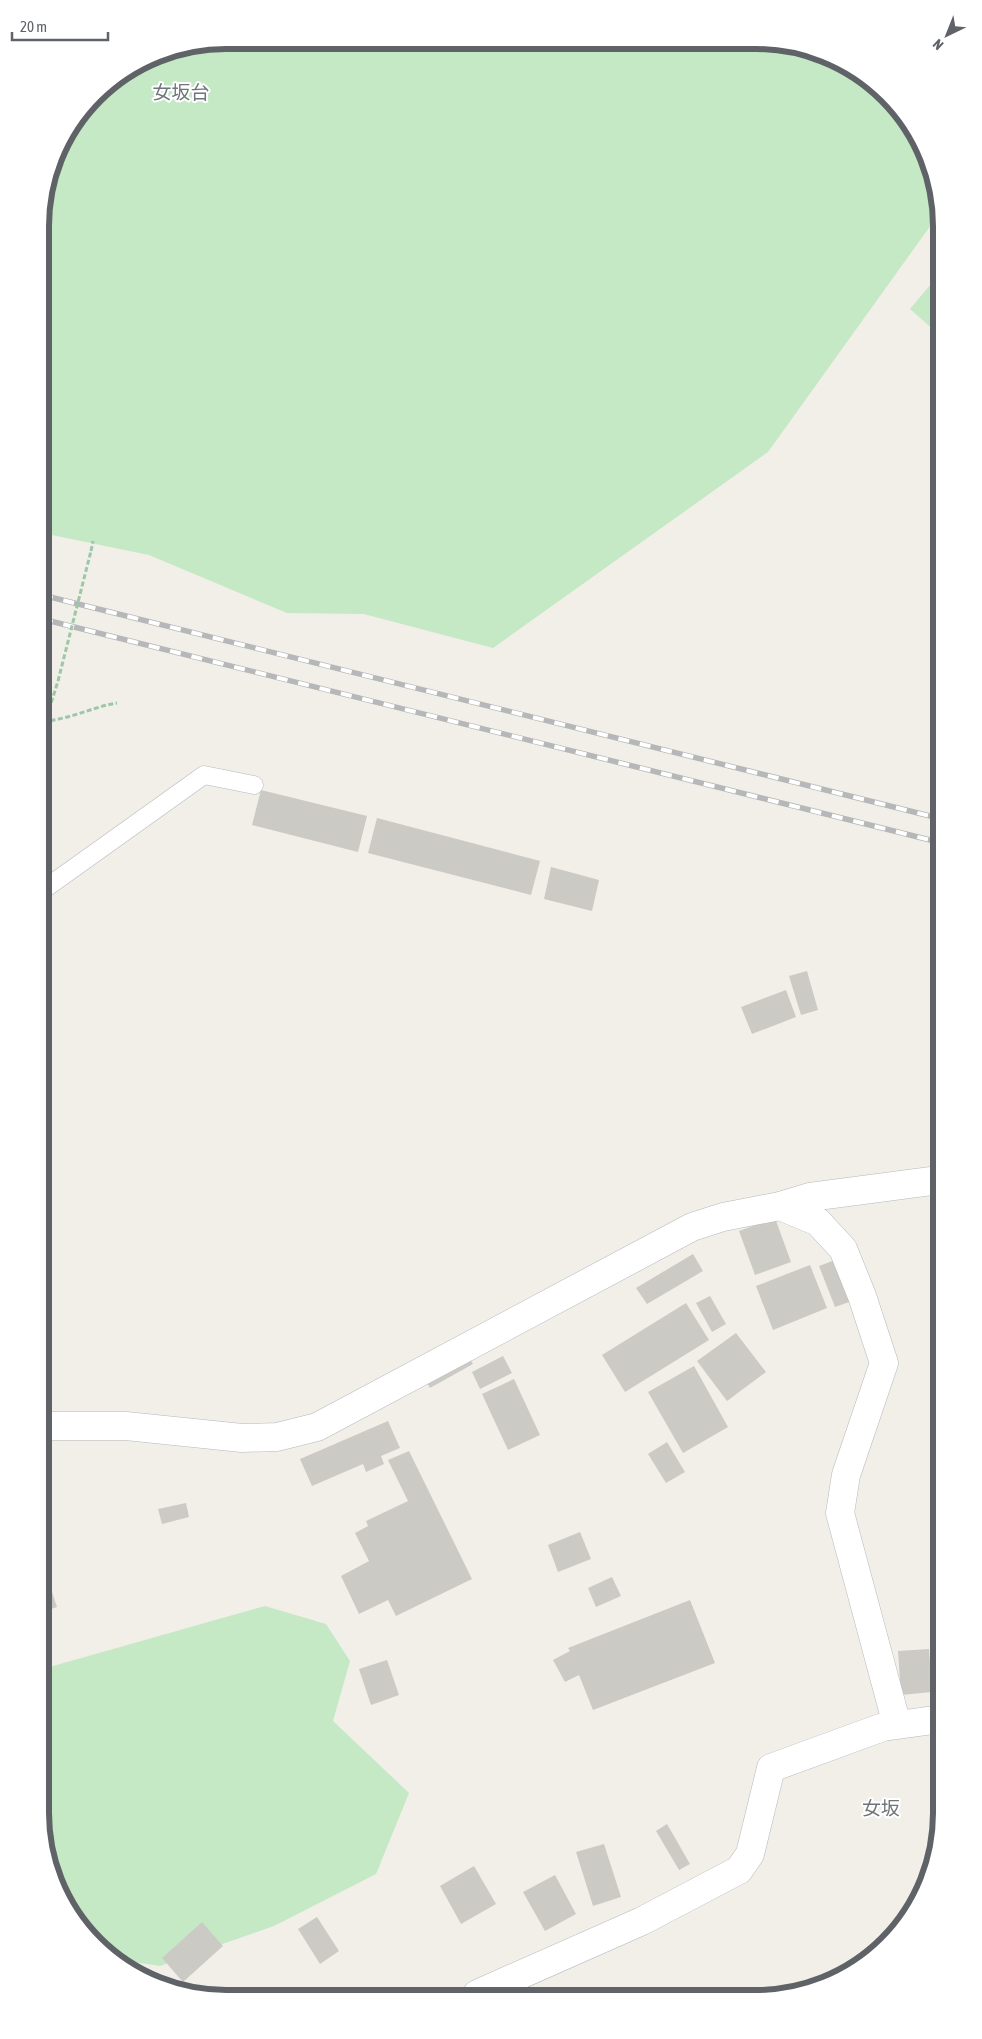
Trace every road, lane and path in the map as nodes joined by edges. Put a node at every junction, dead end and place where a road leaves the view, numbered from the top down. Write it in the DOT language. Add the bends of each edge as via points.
graph roads {
  1 [pos="93,541"];
  2 [pos="117,703"];
  3 [pos="49,711"];
  4 [pos="49,721"];
  5 [pos="254,785"];
  6 [pos="49,886"];
  7 [pos="933,1181"];
  8 [pos="780,1206"];
  9 [pos="49,1426"];
  10 [pos="933,1720"];
  11 [pos="897,1725"];
  12 [pos="486,1990"];
  1 -- 3 [label="path, bridge"];
  2 -- 4 [label="path"];
  5 -- 6 [label="lane" via="204,775"];
  7 -- 8 [label="street" via="810,1197"];
  8 -- 9 [label="street" via="723,1217 692,1227 317,1427 277,1437 242,1438 126,1426"];
  8 -- 11 [label="street" via="818,1222 843,1249 884,1363 846,1476 840,1513"];
  10 -- 11 [label="street"];
  11 -- 12 [label="street" via="883,1727 770,1768 750,1854 739,1870 642,1921"];
}
